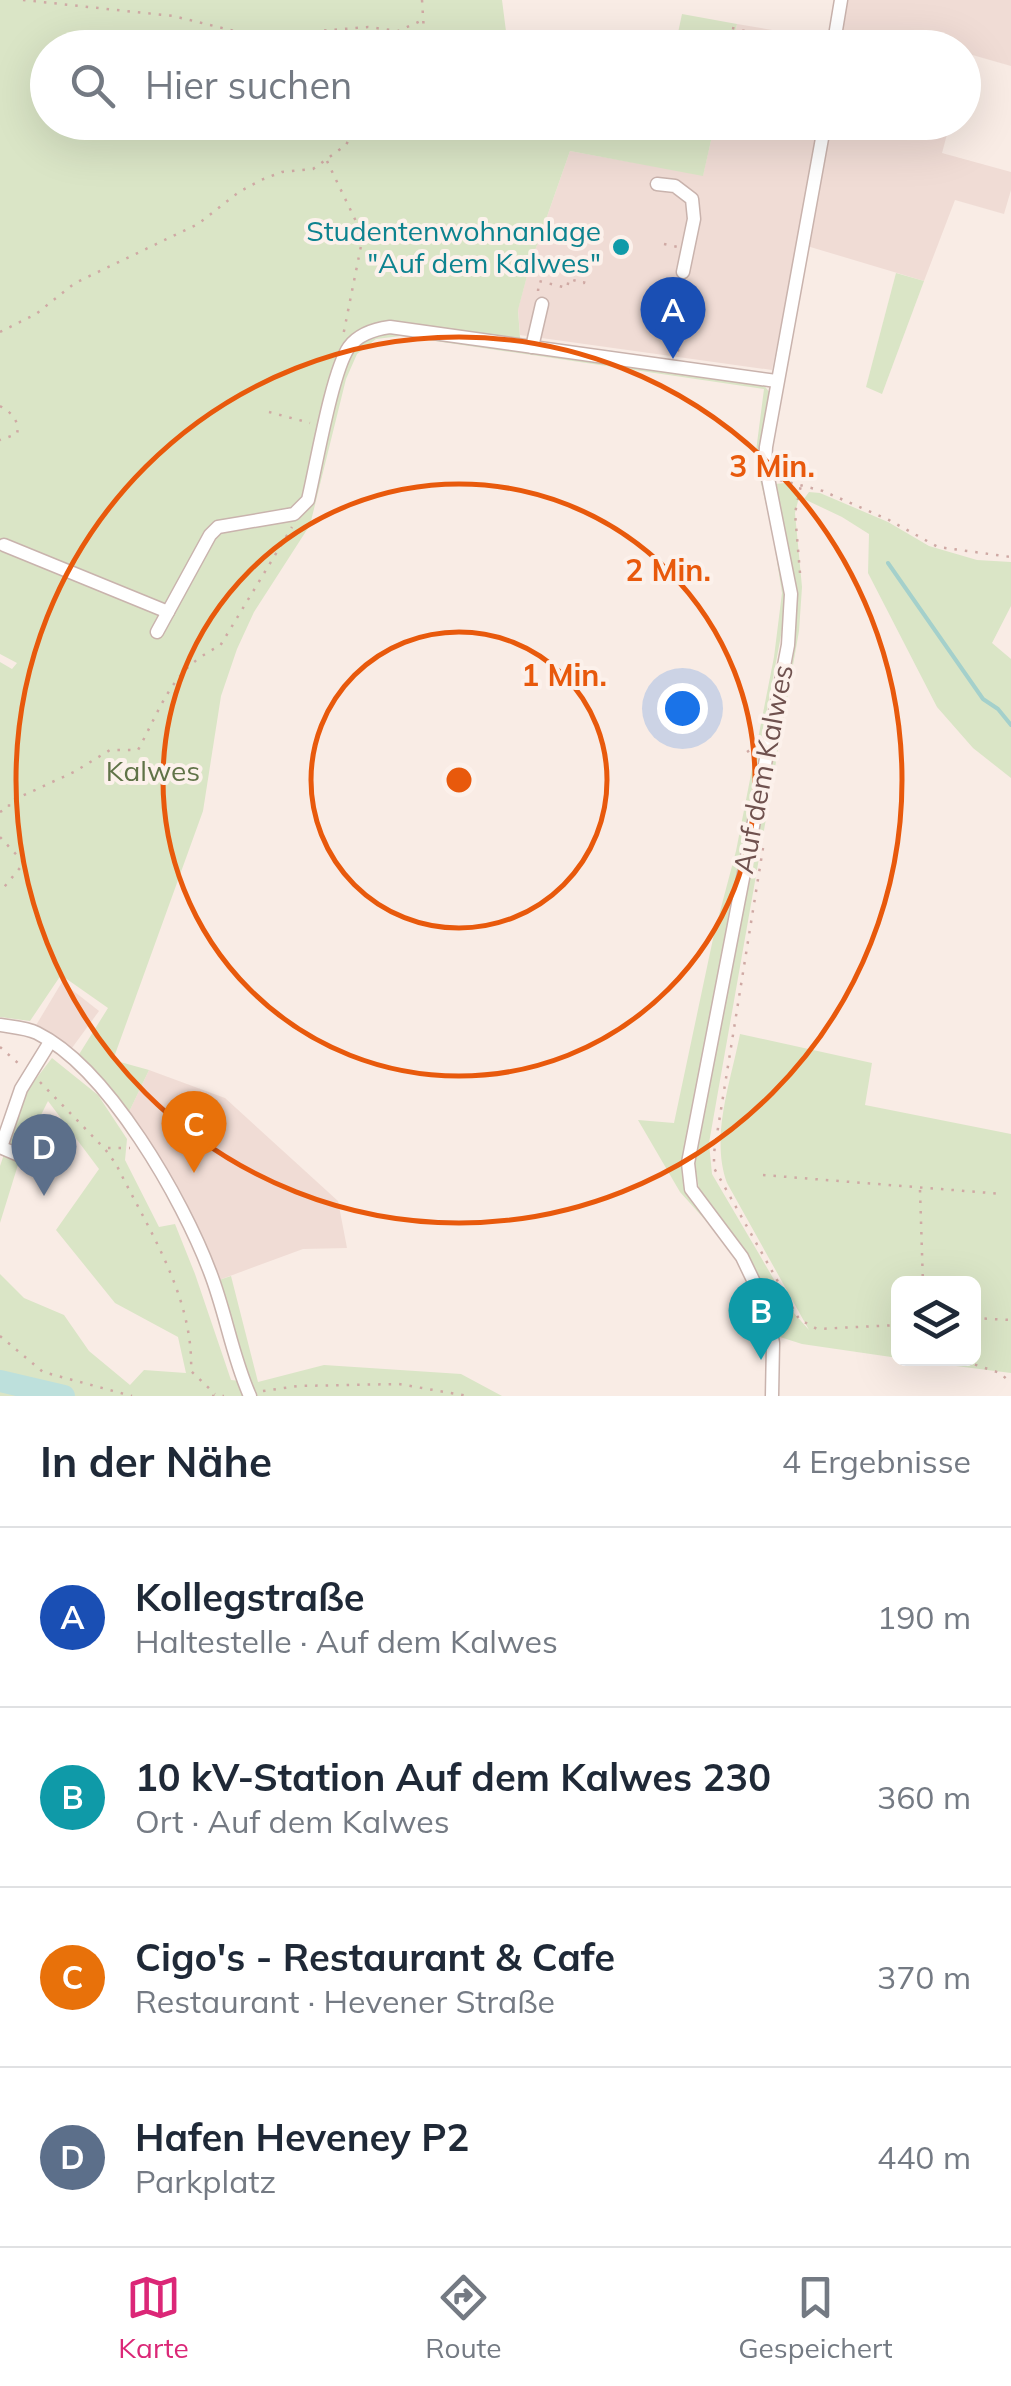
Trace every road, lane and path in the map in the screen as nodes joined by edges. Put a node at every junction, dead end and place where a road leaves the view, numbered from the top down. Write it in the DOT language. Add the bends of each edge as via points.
graph roads {
  1 [pos="23,0"];
  2 [pos="422,0"];
  3 [pos="841,0"];
  4 [pos="425,19"];
  5 [pos="732,28"];
  6 [pos="230,30"];
  7 [pos="323,30"];
  8 [pos="392,30"];
  9 [pos="400,30"];
  10 [pos="425,30"];
  11 [pos="741,30"];
  12 [pos="836,30"];
  13 [pos="348,140"];
  14 [pos="822,140"];
  15 [pos="327,161"];
  16 [pos="657,184"];
  17 [pos="664,244"];
  18 [pos="591,252"];
  19 [pos="678,266"];
  20 [pos="660,286"];
  21 [pos="670,288"];
  22 [pos="542,304"];
  23 [pos="0,332"];
  24 [pos="661,333"];
  25 [pos="670,335"];
  26 [pos="351,344"];
  27 [pos="532,346"];
  28 [pos="676,365"];
  29 [pos="776,381"];
  30 [pos="0,406"];
  31 [pos="269,412"];
  32 [pos="326,428"];
  33 [pos="0,440"];
  34 [pos="769,478"];
  35 [pos="801,485"];
  36 [pos="303,507"];
  37 [pos="4,545"];
  38 [pos="1011,558"];
  39 [pos="802,587"];
  40 [pos="168,612"];
  41 [pos="157,632"];
  42 [pos="0,812"];
  43 [pos="765,835"];
  44 [pos="0,837"];
  45 [pos="0,892"];
  46 [pos="0,1025"];
  47 [pos="50,1042"];
  48 [pos="0,1046"];
  49 [pos="30,1073"];
  50 [pos="0,1147"];
  51 [pos="105,1148"];
  52 [pos="120,1148"];
  53 [pos="40,1164"];
  54 [pos="762,1176"];
  55 [pos="920,1188"];
  56 [pos="1003,1194"];
  57 [pos="923,1276"];
  58 [pos="981,1318"];
  59 [pos="1011,1320"];
  60 [pos="891,1325"];
  61 [pos="0,1336"];
  62 [pos="979,1366"];
  63 [pos="1011,1383"];
  64 [pos="249,1394"];
  65 [pos="214,1395"];
  66 [pos="132,1396"];
  67 [pos="224,1396"];
  68 [pos="468,1396"];
  69 [pos="772,1396"];
  1 -- 6 [label="path" via="173,16"];
  2 -- 4 [label="path"];
  3 -- 12 [label="street"];
  4 -- 9 [label="path"];
  4 -- 10 [label="path"];
  5 -- 11 [label="path"];
  7 -- 8 [label="path"];
  13 -- 15 [label="path"];
  14 -- 29 [label="street, Auf dem Kalwes"];
  15 -- 23 [label="path" via="261,180 198,224 75,283"];
  15 -- 26 [label="path" via="364,236 342,336"];
  16 -- 19 [label="street" via="675,186 692,199 694,219"];
  17 -- 19 [label="path" via="678,247"];
  18 -- 22 [label="path" via="584,283 569,279 567,288 540,281"];
  19 -- 21 [label="path"];
  20 -- 21 [label="path"];
  21 -- 24 [label="path"];
  22 -- 27 [label="street"];
  25 -- 28 [label="path" via="681,340"];
  26 -- 27 [label="street" via="390,327"];
  26 -- 32 [label="street"];
  27 -- 28 [label="street"];
  28 -- 29 [label="street"];
  29 -- 34 [label="street, Auf dem Kalwes" via="766,447"];
  30 -- 33 [label="path" via="19,427"];
  31 -- 32 [label="path"];
  32 -- 36 [label="street"];
  34 -- 35 [label="path"];
  34 -- 69 [label="street, Auf dem Kalwes" via="791,594 788,645 688,1163 691,1189 742,1257 766,1309"];
  35 -- 38 [label="path" via="938,547"];
  35 -- 39 [label="path" via="795,513"];
  36 -- 40 [label="street" via="218,527"];
  36 -- 42 [label="path" via="250,602 220,646 181,672 138,750 110,750"];
  37 -- 40 [label="street"];
  40 -- 41 [label="street"];
  43 -- 60 [label="path" via="714,1168 800,1318 817,1329"];
  44 -- 45 [label="path" via="24,863"];
  46 -- 47 [label="street"];
  47 -- 49 [label="street"];
  47 -- 64 [label="street" via="116,1104 170,1189 212,1274"];
  48 -- 49 [label="path"];
  49 -- 50 [label="street"];
  49 -- 51 [label="path"];
  50 -- 53 [label="street"];
  51 -- 52 [label="path"];
  51 -- 65 [label="path" via="185,1311 191,1371"];
  54 -- 55 [label="path"];
  55 -- 56 [label="path"];
  55 -- 57 [label="path"];
  58 -- 59 [label="path"];
  61 -- 66 [label="path" via="43,1372"];
  62 -- 63 [label="path"];
  64 -- 68 [label="path" via="398,1384"];
  65 -- 67 [label="path"];
}
